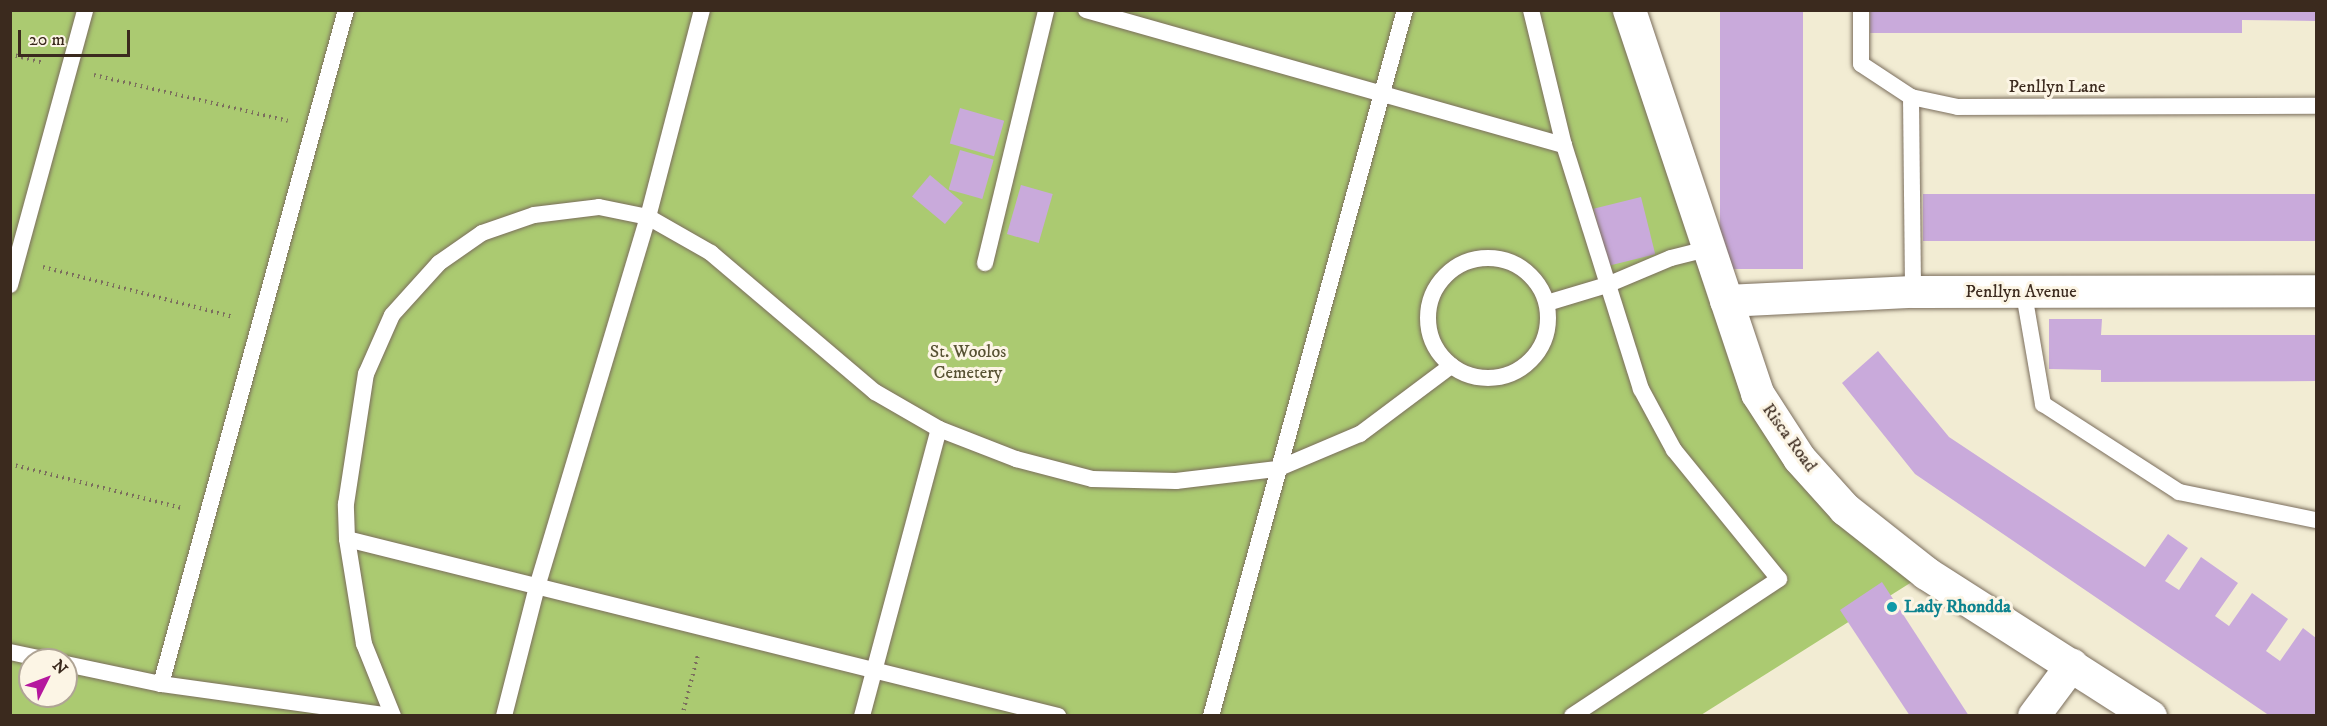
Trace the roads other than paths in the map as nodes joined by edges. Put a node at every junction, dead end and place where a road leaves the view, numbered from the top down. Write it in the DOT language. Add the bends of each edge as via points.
graph roads {
  1 [pos="85,10"];
  2 [pos="346,10"];
  3 [pos="702,10"];
  4 [pos="1046,10"];
  5 [pos="1086,10"];
  6 [pos="1405,10"];
  7 [pos="1531,10"];
  8 [pos="1629,10"];
  9 [pos="1861,10"];
  10 [pos="1382,94"];
  11 [pos="1911,97"];
  12 [pos="2316,106"];
  13 [pos="1564,145"];
  14 [pos="648,218"];
  15 [pos="1707,249"];
  16 [pos="985,263"];
  17 [pos="10,285"];
  18 [pos="1607,285"];
  19 [pos="2316,291"];
  20 [pos="1913,292"];
  21 [pos="2025,294"];
  22 [pos="1726,301"];
  23 [pos="1547,303"];
  24 [pos="1451,366"];
  25 [pos="939,429"];
  26 [pos="1277,469"];
  27 [pos="2316,520"];
  28 [pos="347,539"];
  29 [pos="537,586"];
  30 [pos="2072,665"];
  31 [pos="78,667"];
  32 [pos="874,670"];
  33 [pos="161,684"];
  34 [pos="393,716"];
  35 [pos="504,716"];
  36 [pos="862,716"];
  37 [pos="1058,716"];
  38 [pos="1211,716"];
  39 [pos="1572,716"];
  40 [pos="2034,716"];
  41 [pos="2150,716"];
  1 -- 17 [label="lane"];
  2 -- 33 [label="lane"];
  3 -- 14 [label="lane"];
  4 -- 16 [label="lane"];
  5 -- 10 [label="lane"];
  6 -- 10 [label="lane"];
  7 -- 13 [label="lane"];
  8 -- 15 [label="main road, Risca Road" via="1672,130"];
  9 -- 11 [label="lane, Penllyn Lane" via="1861,64"];
  10 -- 13 [label="lane"];
  10 -- 26 [label="lane"];
  11 -- 12 [label="lane, Penllyn Lane" via="1958,107"];
  11 -- 20 [label="lane"];
  13 -- 18 [label="lane"];
  14 -- 25 [label="lane" via="711,253 875,392"];
  14 -- 28 [label="lane" via="599,207 534,215 482,233 439,263 392,315 366,374 346,504"];
  14 -- 29 [label="lane"];
  15 -- 18 [label="lane" via="1671,258"];
  15 -- 22 [label="main road, Risca Road"];
  18 -- 23 [label="lane"];
  18 -- 39 [label="lane" via="1641,389 1674,450 1779,579"];
  19 -- 21 [label="street, Penllyn Avenue"];
  20 -- 21 [label="street, Penllyn Avenue"];
  20 -- 22 [label="street, Penllyn Avenue"];
  21 -- 27 [label="lane" via="2043,404 2179,492"];
  22 -- 30 [label="main road, Risca Road" via="1757,393 1799,458 1845,508 1926,573"];
  23 -- 24 [label="lane" via="1544,342 1532,359 1515,372 1491,378 1470,375"];
  23 -- 24 [label="lane" via="1538,284 1523,268 1504,259 1483,257 1459,264 1442,277 1431,295 1427,316 1430,337"];
  24 -- 26 [label="lane" via="1360,434"];
  25 -- 26 [label="lane" via="1016,459 1092,479 1176,481"];
  25 -- 32 [label="lane"];
  26 -- 38 [label="lane"];
  28 -- 29 [label="lane"];
  28 -- 34 [label="lane" via="364,644"];
  29 -- 32 [label="lane"];
  29 -- 35 [label="lane"];
  30 -- 40 [label="street"];
  30 -- 41 [label="main road, Risca Road"];
  31 -- 33 [label="lane"];
  32 -- 36 [label="lane"];
  32 -- 37 [label="lane"];
  33 -- 34 [label="lane"];
}
